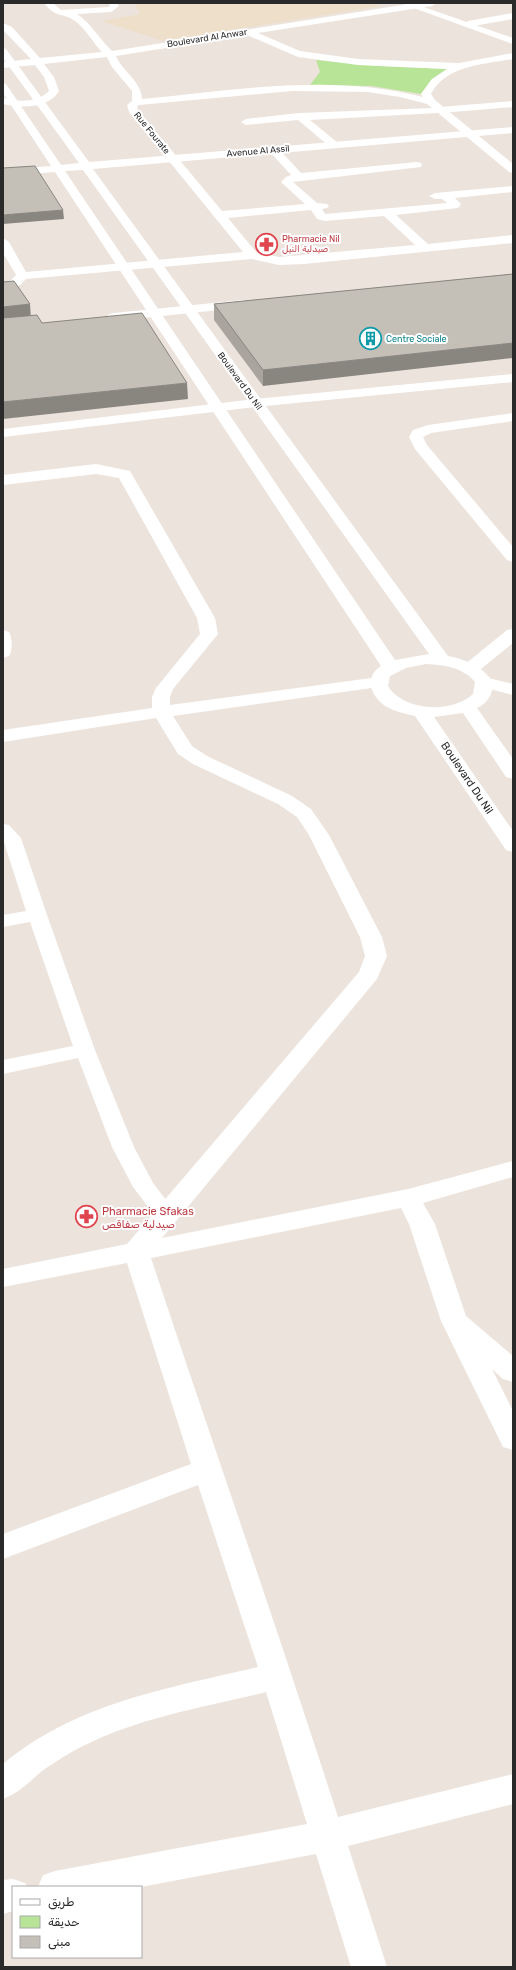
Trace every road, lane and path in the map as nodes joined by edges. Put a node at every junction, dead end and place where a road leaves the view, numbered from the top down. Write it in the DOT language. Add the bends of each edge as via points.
graph roads {
  1 [pos="48,3"];
  2 [pos="113,3"];
  3 [pos="432,3"];
  4 [pos="407,4"];
  5 [pos="59,13"];
  6 [pos="513,16"];
  7 [pos="468,24"];
  8 [pos="3,26"];
  9 [pos="247,32"];
  10 [pos="513,41"];
  11 [pos="3,51"];
  12 [pos="110,54"];
  13 [pos="298,54"];
  14 [pos="513,56"];
  15 [pos="39,62"];
  16 [pos="8,64"];
  17 [pos="459,66"];
  18 [pos="306,68"];
  19 [pos="302,79"];
  20 [pos="3,86"];
  21 [pos="292,88"];
  22 [pos="253,92"];
  23 [pos="513,96"];
  24 [pos="263,99"];
  25 [pos="8,102"];
  26 [pos="38,102"];
  27 [pos="137,102"];
  28 [pos="431,102"];
  29 [pos="510,105"];
  30 [pos="273,108"];
  31 [pos="440,110"];
  32 [pos="299,116"];
  33 [pos="284,118"];
  34 [pos="246,122"];
  35 [pos="513,130"];
  36 [pos="469,133"];
  37 [pos="334,145"];
  38 [pos="321,146"];
  39 [pos="274,150"];
  40 [pos="173,159"];
  41 [pos="417,165"];
  42 [pos="86,166"];
  43 [pos="57,169"];
  44 [pos="513,170"];
  45 [pos="345,172"];
  46 [pos="3,174"];
  47 [pos="298,177"];
  48 [pos="513,189"];
  49 [pos="445,195"];
  50 [pos="422,197"];
  51 [pos="338,205"];
  52 [pos="315,207"];
  53 [pos="388,213"];
  54 [pos="221,215"];
  55 [pos="513,239"];
  56 [pos="3,242"];
  57 [pos="425,248"];
  58 [pos="252,255"];
  59 [pos="157,263"];
  60 [pos="123,266"];
  61 [pos="22,276"];
  62 [pos="3,287"];
  63 [pos="259,303"];
  64 [pos="188,309"];
  65 [pos="154,313"];
  66 [pos="101,318"];
  67 [pos="513,378"];
  68 [pos="255,403"];
  69 [pos="218,408"];
  70 [pos="507,418"];
  71 [pos="513,432"];
  72 [pos="3,433"];
  73 [pos="3,480"];
  74 [pos="513,557"];
  75 [pos="513,634"];
  76 [pos="3,635"];
  77 [pos="3,653"];
  78 [pos="442,660"];
  79 [pos="391,667"];
  80 [pos="470,668"];
  81 [pos="378,682"];
  82 [pos="484,682"];
  83 [pos="513,690"];
  84 [pos="466,706"];
  85 [pos="421,711"];
  86 [pos="162,712"];
  87 [pos="3,736"];
  88 [pos="513,773"];
  89 [pos="3,829"];
  90 [pos="513,846"];
  91 [pos="37,915"];
  92 [pos="3,921"];
  93 [pos="85,1050"];
  94 [pos="3,1067"];
  95 [pos="513,1169"];
  96 [pos="408,1198"];
  97 [pos="166,1214"];
  98 [pos="136,1251"];
  99 [pos="3,1278"];
  100 [pos="454,1321"];
  101 [pos="513,1372"];
  102 [pos="513,1439"];
  103 [pos="207,1470"];
  104 [pos="3,1547"];
  105 [pos="277,1676"];
  106 [pos="3,1784"];
  107 [pos="513,1789"];
  108 [pos="327,1836"];
  109 [pos="59,1886"];
  110 [pos="369,1967"];
  1 -- 5 [label="street, Rue Fourate"];
  2 -- 5 [label="street" via="115,6 111,9"];
  3 -- 4 [label="street, Boulevard Al Anwar"];
  4 -- 7 [label="street"];
  4 -- 9 [label="street, Boulevard Al Anwar"];
  5 -- 12 [label="street, Rue Fourate" via="76,17"];
  6 -- 7 [label="street"];
  7 -- 10 [label="street"];
  8 -- 15 [label="street" via="9,29"];
  9 -- 12 [label="street, Boulevard Al Anwar"];
  9 -- 13 [label="street"];
  11 -- 16 [label="street, Boulevard Du Nil"];
  12 -- 15 [label="street, Boulevard Al Anwar"];
  12 -- 27 [label="street, Rue Fourate" via="115,65 137,91"];
  13 -- 17 [label="street" via="376,64"];
  13 -- 18 [label="street"];
  14 -- 17 [label="street"];
  15 -- 16 [label="street, Boulevard Al Anwar"];
  15 -- 26 [label="street" via="54,90"];
  16 -- 26 [label="street, Boulevard Du Nil"];
  17 -- 28 [label="street" via="438,79 428,90 426,94"];
  19 -- 21 [label="street"];
  20 -- 25 [label="street"];
  21 -- 22 [label="street"];
  21 -- 28 [label="street" via="368,90 400,94"];
  22 -- 24 [label="street"];
  22 -- 27 [label="street"];
  23 -- 29 [label="lane" via="505,101"];
  25 -- 26 [label="street"];
  25 -- 43 [label="street"];
  26 -- 42 [label="street, Boulevard Du Nil"];
  27 -- 40 [label="street, Rue Fourate" via="132,105 133,110"];
  28 -- 31 [label="street"];
  29 -- 31 [label="lane"];
  30 -- 33 [label="street"];
  31 -- 32 [label="street" via="378,115"];
  31 -- 36 [label="street"];
  32 -- 33 [label="street"];
  32 -- 37 [label="street"];
  33 -- 34 [label="street"];
  35 -- 36 [label="street, Avenue Al Assil"];
  36 -- 37 [label="street, Avenue Al Assil"];
  36 -- 44 [label="street"];
  37 -- 38 [label="street, Avenue Al Assil"];
  38 -- 39 [label="street, Avenue Al Assil"];
  38 -- 45 [label="street"];
  39 -- 40 [label="street, Avenue Al Assil"];
  39 -- 47 [label="street"];
  40 -- 42 [label="street, Avenue Al Assil"];
  40 -- 54 [label="street, Rue Fourate"];
  41 -- 45 [label="street"];
  42 -- 43 [label="street, Avenue Al Assil"];
  42 -- 59 [label="street, Boulevard Du Nil"];
  43 -- 46 [label="street, Avenue Al Assil"];
  43 -- 60 [label="street"];
  45 -- 47 [label="street"];
  47 -- 52 [label="street" via="287,182"];
  48 -- 49 [label="street"];
  49 -- 50 [label="street"];
  49 -- 53 [label="street" via="455,204 454,206"];
  51 -- 52 [label="street"];
  52 -- 53 [label="street" via="321,217 325,218"];
  52 -- 54 [label="street"];
  53 -- 57 [label="street"];
  54 -- 58 [label="street, Rue Fourate"];
  55 -- 57 [label="street"];
  56 -- 61 [label="street"];
  57 -- 58 [label="street" via="304,260 279,261"];
  58 -- 59 [label="street"];
  59 -- 60 [label="street"];
  59 -- 64 [label="street, Boulevard Du Nil"];
  60 -- 61 [label="street"];
  60 -- 65 [label="street"];
  61 -- 62 [label="street" via="15,283"];
  63 -- 64 [label="street"];
  64 -- 65 [label="street"];
  64 -- 68 [label="street, Boulevard Du Nil"];
  65 -- 66 [label="street"];
  65 -- 69 [label="street"];
  67 -- 68 [label="street"];
  68 -- 69 [label="street"];
  68 -- 78 [label="street, Boulevard Du Nil"];
  69 -- 72 [label="street"];
  69 -- 79 [label="street"];
  70 -- 71 [label="street"];
  70 -- 74 [label="street" via="428,429 418,433 416,437 420,446"];
  73 -- 86 [label="street" via="96,469 125,474 206,618 209,634 165,688 161,697"];
  75 -- 80 [label="street"];
  76 -- 77 [label="lane"];
  78 -- 79 [label="street" via="415,660"];
  78 -- 80 [label="street"];
  79 -- 81 [label="street" via="382,674"];
  80 -- 82 [label="street"];
  81 -- 85 [label="street" via="388,698 398,705"];
  81 -- 86 [label="street"];
  82 -- 83 [label="street"];
  82 -- 84 [label="street" via="482,694"];
  84 -- 85 [label="street" via="450,711"];
  84 -- 88 [label="street"];
  85 -- 90 [label="street, Boulevard Du Nil"];
  86 -- 87 [label="street"];
  86 -- 97 [label="street" via="185,750 200,760 285,800 304,813 371,937 376,956 369,974"];
  89 -- 91 [label="lane" via="12,838"];
  91 -- 92 [label="lane"];
  91 -- 93 [label="lane"];
  93 -- 94 [label="lane"];
  93 -- 97 [label="lane" via="134,1169 144,1187"];
  95 -- 96 [label="street"];
  96 -- 98 [label="street"];
  96 -- 100 [label="street" via="422,1224"];
  97 -- 98 [label="street"];
  98 -- 99 [label="street"];
  98 -- 103 [label="street"];
  100 -- 101 [label="street"];
  100 -- 102 [label="street"];
  103 -- 104 [label="street"];
  103 -- 105 [label="street"];
  105 -- 106 [label="street" via="138,1710 79,1732 46,1750"];
  105 -- 108 [label="street"];
  107 -- 108 [label="street"];
  108 -- 109 [label="street"];
  108 -- 110 [label="street"];
}
